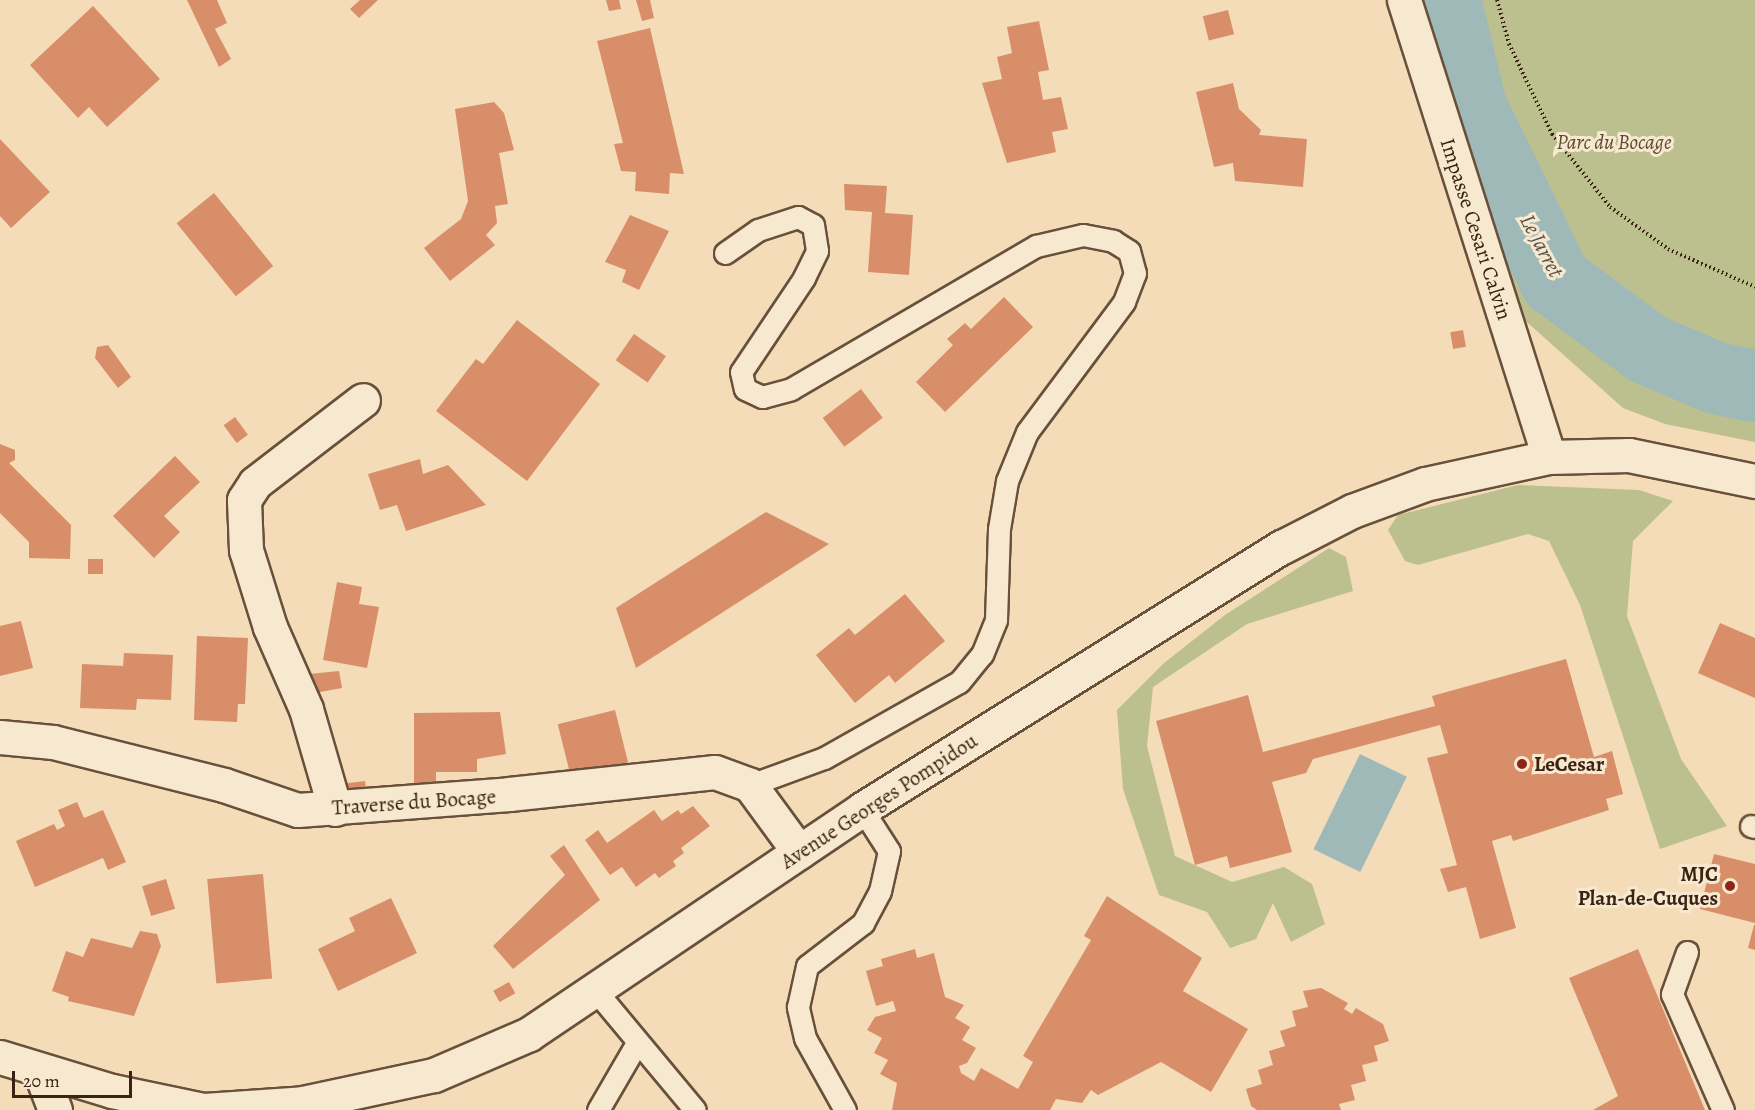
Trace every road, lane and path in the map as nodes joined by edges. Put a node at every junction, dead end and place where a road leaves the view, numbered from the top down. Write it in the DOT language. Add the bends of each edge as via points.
graph roads {
  1 [pos="1404,0"];
  2 [pos="1497,0"];
  3 [pos="725,253"];
  4 [pos="1755,287"];
  5 [pos="363,400"];
  6 [pos="1549,457"];
  7 [pos="1755,481"];
  8 [pos="0,737"];
  9 [pos="750,784"];
  10 [pos="335,809"];
  11 [pos="862,809"];
  12 [pos="799,852"];
  13 [pos="1687,952"];
  14 [pos="595,990"];
  15 [pos="637,1043"];
  16 [pos="0,1057"];
  17 [pos="40,1071"];
  18 [pos="55,1110"];
  19 [pos="598,1110"];
  20 [pos="695,1110"];
  21 [pos="845,1110"];
  22 [pos="1723,1110"];
  1 -- 6 [label="street, Impasse Cesari Calvin"];
  2 -- 4 [label="path" via="1509,44 1552,134 1610,207 1668,249"];
  3 -- 9 [label="lane" via="758,230 798,218 813,225 817,251 741,372 745,389 762,397 790,389 1036,246 1083,235 1113,241 1129,251 1135,273 1124,303 1027,432 1008,481 999,529 996,620 982,654 959,681 824,758"];
  5 -- 10 [label="street" via="255,483 243,500 246,550 270,627 306,709"];
  6 -- 7 [label="street, Avenue Georges Pompidou" via="1629,455"];
  6 -- 11 [label="street, Avenue Georges Pompidou" via="1425,484 1352,511 1282,547"];
  8 -- 10 [label="street, Traverse du Bocage" via="53,742 225,785 298,810"];
  9 -- 10 [label="street, Traverse du Bocage" via="715,772 669,773 508,794"];
  9 -- 12 [label="street"];
  11 -- 12 [label="street, Avenue Georges Pompidou"];
  11 -- 21 [label="lane" via="889,851 880,891 863,923 807,966 798,1008 805,1038"];
  12 -- 14 [label="street, Avenue Georges Pompidou"];
  13 -- 22 [label="lane" via="1672,994"];
  14 -- 15 [label="lane"];
  14 -- 17 [label="street, Avenue Georges Pompidou" via="529,1034 434,1075 303,1103 204,1110"];
  15 -- 19 [label="lane"];
  15 -- 20 [label="lane"];
  16 -- 17 [label="street, Avenue Georges Pompidou"];
  17 -- 18 [label="street"];
}
